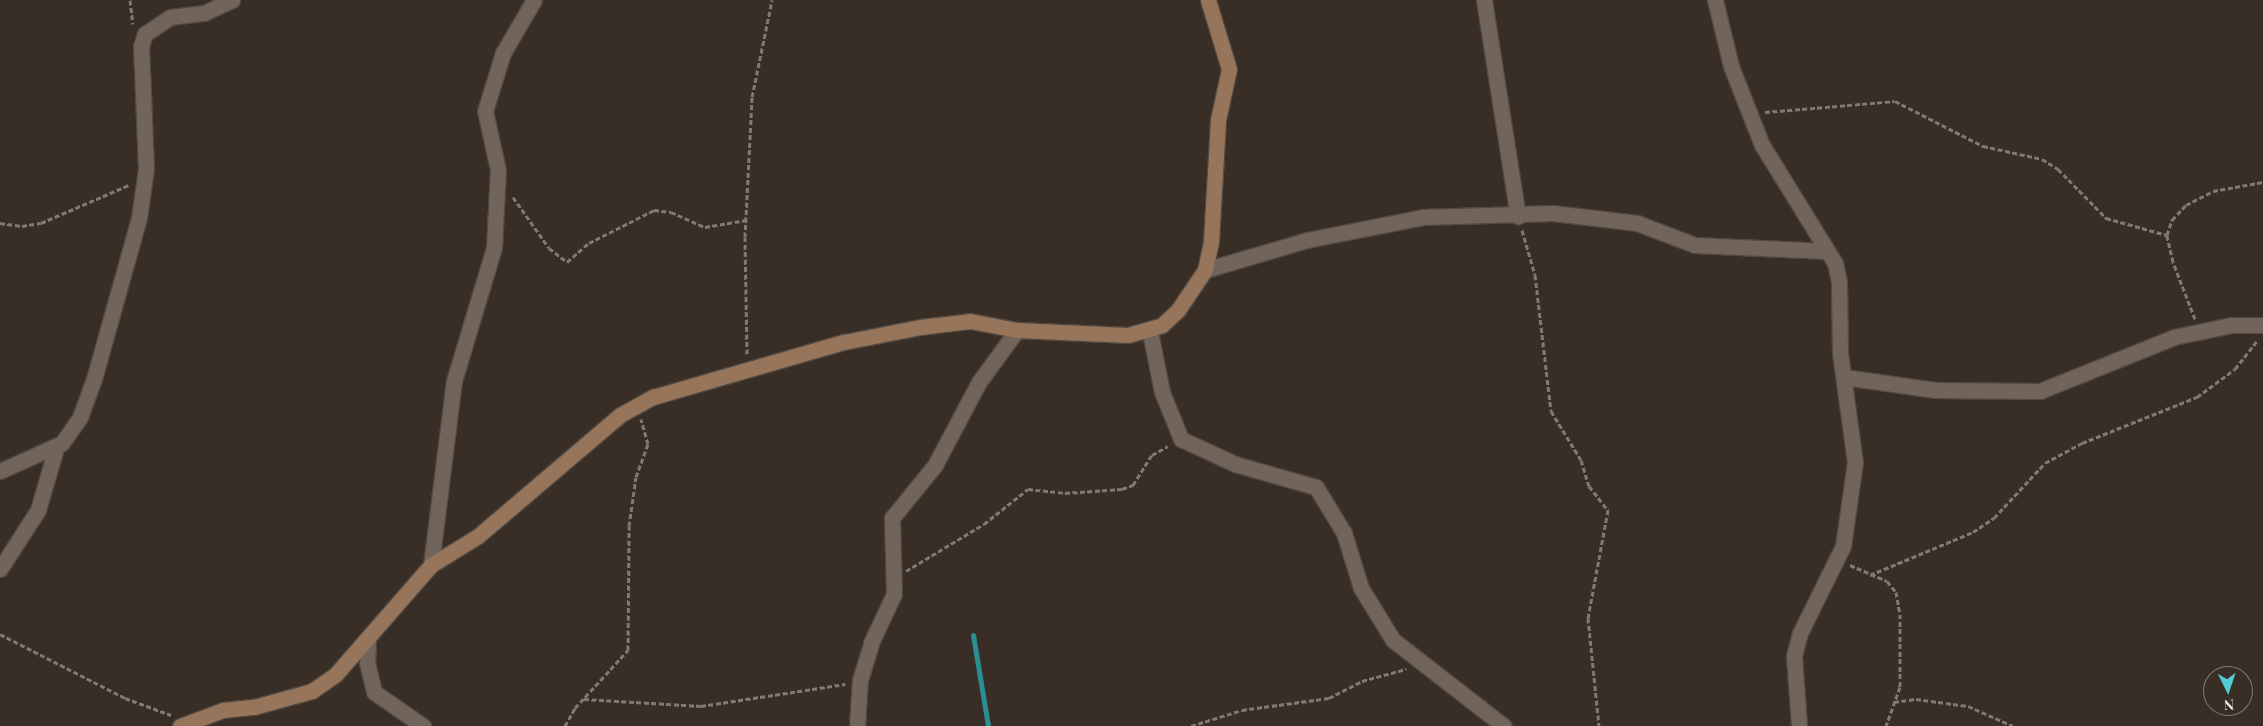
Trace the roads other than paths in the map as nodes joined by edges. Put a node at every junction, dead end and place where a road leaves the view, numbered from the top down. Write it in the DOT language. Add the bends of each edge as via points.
graph roads {
  1 [pos="232,0"];
  2 [pos="534,0"];
  3 [pos="1208,0"];
  4 [pos="1484,0"];
  5 [pos="1715,0"];
  6 [pos="1518,216"];
  7 [pos="1827,251"];
  8 [pos="1205,270"];
  9 [pos="1017,330"];
  10 [pos="2261,330"];
  11 [pos="1150,332"];
  12 [pos="1844,377"];
  13 [pos="56,448"];
  14 [pos="0,471"];
  15 [pos="431,565"];
  16 [pos="0,569"];
  17 [pos="368,639"];
  18 [pos="185,723"];
  19 [pos="423,726"];
  20 [pos="856,726"];
  21 [pos="1504,726"];
  22 [pos="1799,726"];
  1 -- 13 [label="street" via="204,13 170,17 145,34 141,46 146,169 139,218 94,379 72,433"];
  2 -- 15 [label="street" via="503,53 485,111 498,170 494,248 475,300 454,381"];
  3 -- 8 [label="street" via="1229,69 1218,120 1212,242"];
  4 -- 6 [label="street"];
  5 -- 7 [label="street" via="1721,35 1762,145"];
  6 -- 7 [label="street" via="1553,213 1637,223 1695,245 1727,249"];
  6 -- 8 [label="street" via="1423,216 1307,240"];
  7 -- 12 [label="street" via="1839,282"];
  8 -- 11 [label="street" via="1178,310"];
  9 -- 11 [label="street" via="1128,335"];
  9 -- 15 [label="street" via="970,321 920,327 844,342 653,397 576,450 478,536"];
  9 -- 20 [label="street" via="979,382 935,466 892,518 897,575 860,680"];
  10 -- 12 [label="street" via="2231,325 2198,332 2112,360 2040,391 1935,390"];
  11 -- 21 [label="street" via="1162,392 1181,439 1209,454 1306,482 1320,491 1344,533 1361,588 1376,617 1418,663"];
  12 -- 22 [label="street" via="1855,462 1844,546 1800,633 1794,656"];
  13 -- 14 [label="street"];
  13 -- 16 [label="street" via="38,510"];
  15 -- 17 [label="street" via="400,595"];
  17 -- 18 [label="street" via="336,674 312,691"];
  17 -- 19 [label="street" via="367,663 374,692"];
}
